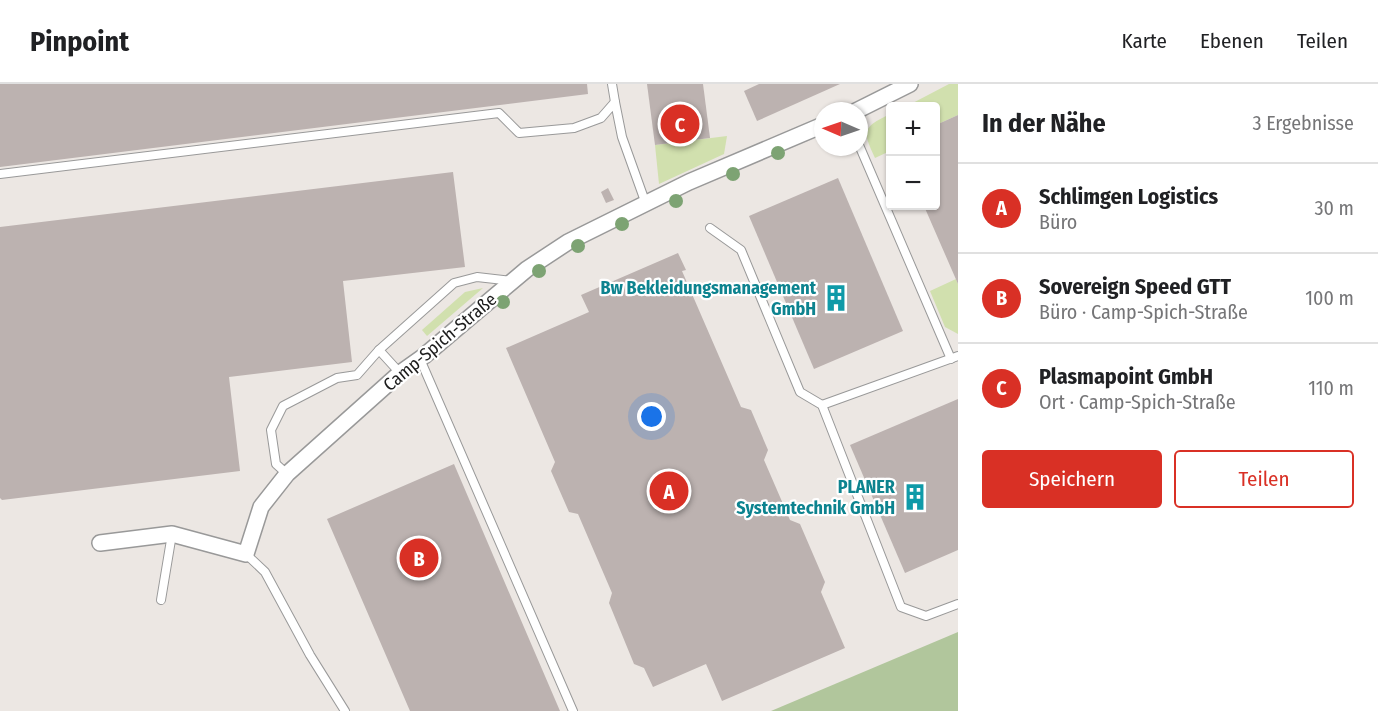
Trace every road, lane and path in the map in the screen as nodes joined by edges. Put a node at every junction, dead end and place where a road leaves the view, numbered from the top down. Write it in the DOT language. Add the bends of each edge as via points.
graph roads {
  1 [pos="612,84"];
  2 [pos="910,84"];
  3 [pos="615,102"];
  4 [pos="868,105"];
  5 [pos="814,129"];
  6 [pos="864,156"];
  7 [pos="0,174"];
  8 [pos="646,204"];
  9 [pos="710,228"];
  10 [pos="512,281"];
  11 [pos="379,350"];
  12 [pos="955,357"];
  13 [pos="420,359"];
  14 [pos="400,373"];
  15 [pos="822,405"];
  16 [pos="286,474"];
  17 [pos="172,534"];
  18 [pos="100,543"];
  19 [pos="246,554"];
  20 [pos="161,600"];
  21 [pos="958,604"];
  22 [pos="345,711"];
  23 [pos="573,711"];
  1 -- 3 [label="lane"];
  2 -- 4 [label="street"];
  3 -- 7 [label="lane" via="601,118 574,128 519,133 499,113"];
  3 -- 8 [label="lane" via="621,137"];
  5 -- 8 [label="street, Camp-Spich-Straße"];
  6 -- 12 [label="lane"];
  8 -- 10 [label="street, Camp-Spich-Straße" via="568,242"];
  9 -- 15 [label="lane" via="741,250 800,392"];
  10 -- 11 [label="lane" via="477,278 454,283"];
  10 -- 13 [label="street, Camp-Spich-Straße"];
  11 -- 14 [label="lane"];
  11 -- 16 [label="lane" via="357,375 337,378 283,406 271,430 276,464"];
  12 -- 15 [label="lane"];
  13 -- 14 [label="street, Camp-Spich-Straße"];
  13 -- 23 [label="lane"];
  14 -- 16 [label="street, Camp-Spich-Straße"];
  15 -- 21 [label="lane" via="901,607 926,616"];
  16 -- 19 [label="street, Camp-Spich-Straße" via="261,507"];
  17 -- 18 [label="street"];
  17 -- 19 [label="street"];
  17 -- 20 [label="lane"];
  19 -- 22 [label="lane" via="266,572 310,656"];
}
